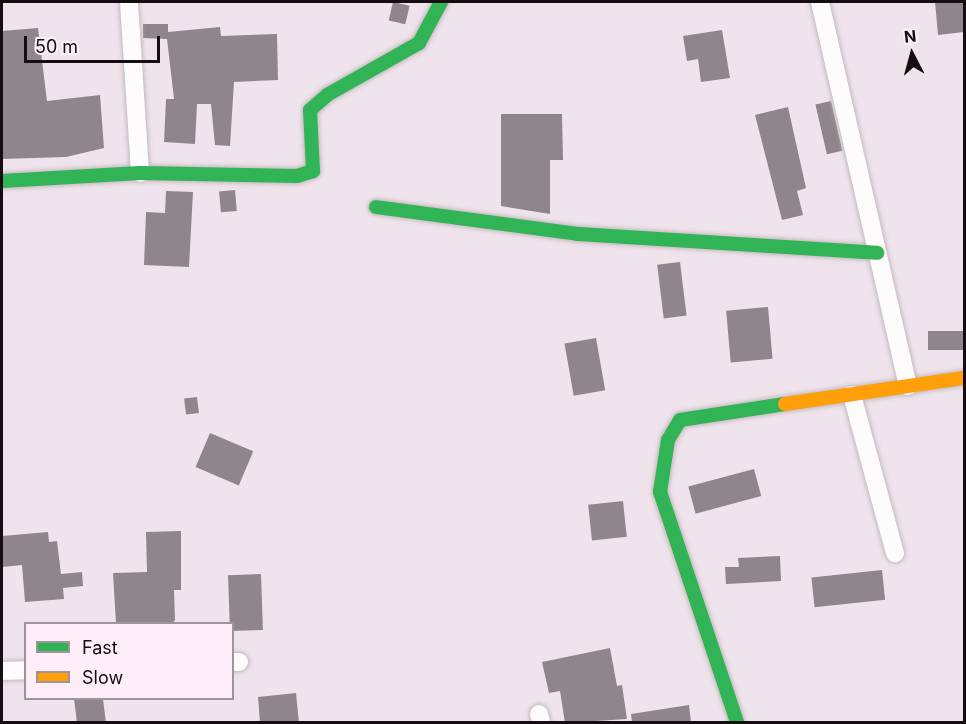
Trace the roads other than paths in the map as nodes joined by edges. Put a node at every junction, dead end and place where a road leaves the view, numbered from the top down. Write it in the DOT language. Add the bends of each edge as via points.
graph roads {
  1 [pos="129,2"];
  2 [pos="441,2"];
  3 [pos="820,2"];
  4 [pos="140,173"];
  5 [pos="2,181"];
  6 [pos="376,207"];
  7 [pos="877,253"];
  8 [pos="964,378"];
  9 [pos="908,386"];
  10 [pos="852,394"];
  11 [pos="895,553"];
  12 [pos="24,670"];
  13 [pos="2,671"];
  14 [pos="737,723"];
  1 -- 4 [label="street"];
  2 -- 4 [label="street" via="419,43 327,95 310,110 313,171 297,176"];
  3 -- 7 [label="street"];
  4 -- 5 [label="street"];
  6 -- 7 [label="street" via="578,234"];
  7 -- 9 [label="street"];
  8 -- 9 [label="street"];
  9 -- 10 [label="street"];
  10 -- 11 [label="street"];
  10 -- 14 [label="street" via="680,420 668,440 660,492"];
  12 -- 13 [label="street"];
}
